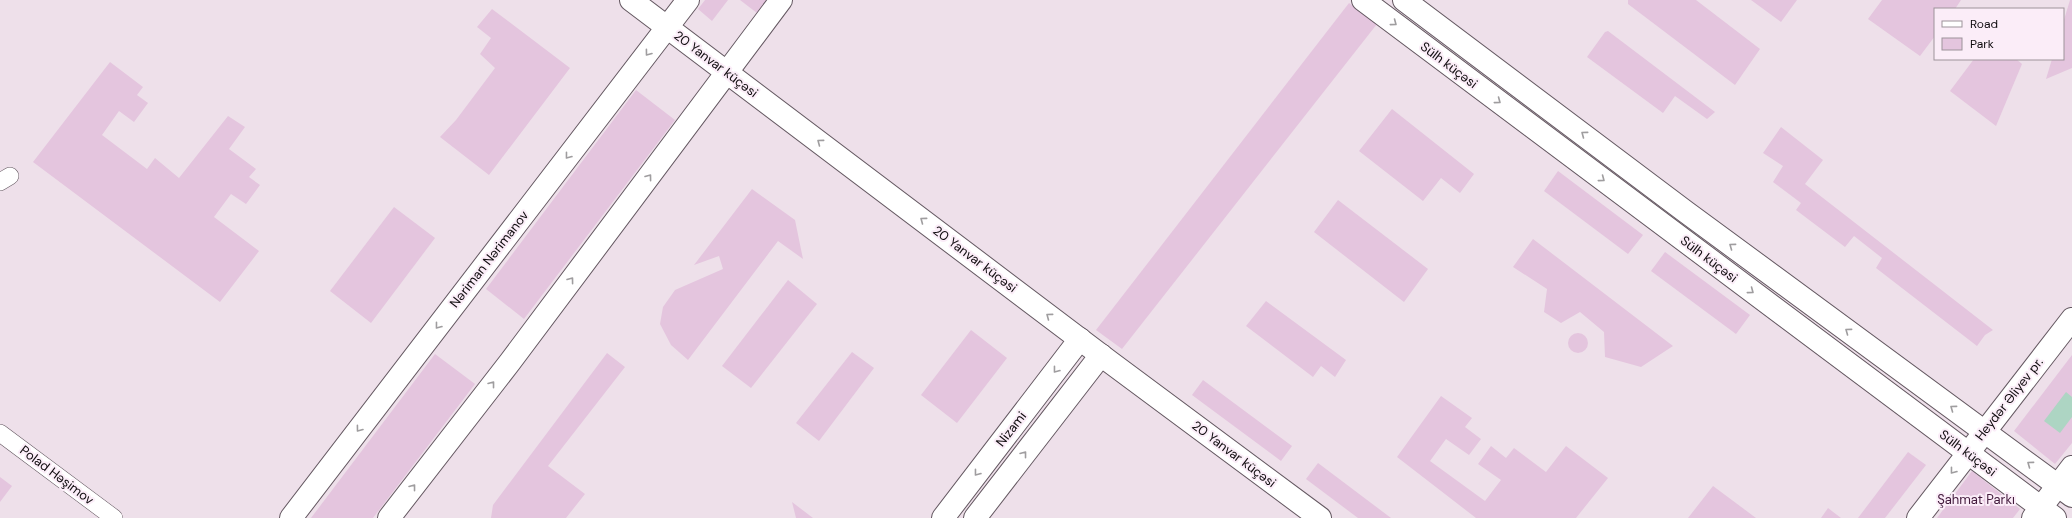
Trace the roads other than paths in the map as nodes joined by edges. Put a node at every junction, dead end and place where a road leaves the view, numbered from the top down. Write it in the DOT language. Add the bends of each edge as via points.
graph roads {
  1 [pos="630,0"];
  2 [pos="688,0"];
  3 [pos="781,0"];
  4 [pos="1363,0"];
  5 [pos="1404,0"];
  6 [pos="667,27"];
  7 [pos="727,73"];
  8 [pos="2072,319"];
  9 [pos="1080,339"];
  10 [pos="1101,355"];
  11 [pos="1985,431"];
  12 [pos="0,433"];
  13 [pos="1968,452"];
  14 [pos="2072,467"];
  15 [pos="2065,491"];
  16 [pos="2043,514"];
  17 [pos="114,518"];
  18 [pos="291,518"];
  19 [pos="389,518"];
  20 [pos="942,518"];
  21 [pos="975,518"];
  22 [pos="1320,518"];
  23 [pos="1918,518"];
  1 -- 6 [label="main road, 20 Yanvar küçəsi"];
  2 -- 6 [label="main road, Nəriman Nərimanov"];
  3 -- 7 [label="main road"];
  4 -- 13 [label="main road, Sülh küçəsi, one-way"];
  11 -- 5 [label="main road, Sülh küçəsi, one-way" via="1686,212"];
  6 -- 7 [label="main road, 20 Yanvar küçəsi"];
  6 -- 18 [label="main road, Nəriman Nərimanov, one-way"];
  9 -- 7 [label="main road, 20 Yanvar küçəsi, one-way"];
  19 -- 7 [label="main road, one-way"];
  8 -- 11 [label="main road, Heydər Əliyev pr."];
  9 -- 10 [label="main road, 20 Yanvar küçəsi"];
  9 -- 20 [label="main road, Nizami, one-way"];
  21 -- 10 [label="main road, Nizami, one-way"];
  10 -- 22 [label="main road, 20 Yanvar küçəsi"];
  11 -- 13 [label="main road, Heydər Əliyev pr."];
  15 -- 11 [label="main road, Sülh küçəsi, one-way"];
  12 -- 17 [label="street, Polad Həşimov"];
  13 -- 16 [label="main road, Sülh küçəsi"];
  13 -- 23 [label="main road, Heydər Əliyev pr., one-way"];
  14 -- 15 [label="main road"];
  15 -- 16 [label="main road"];
}
